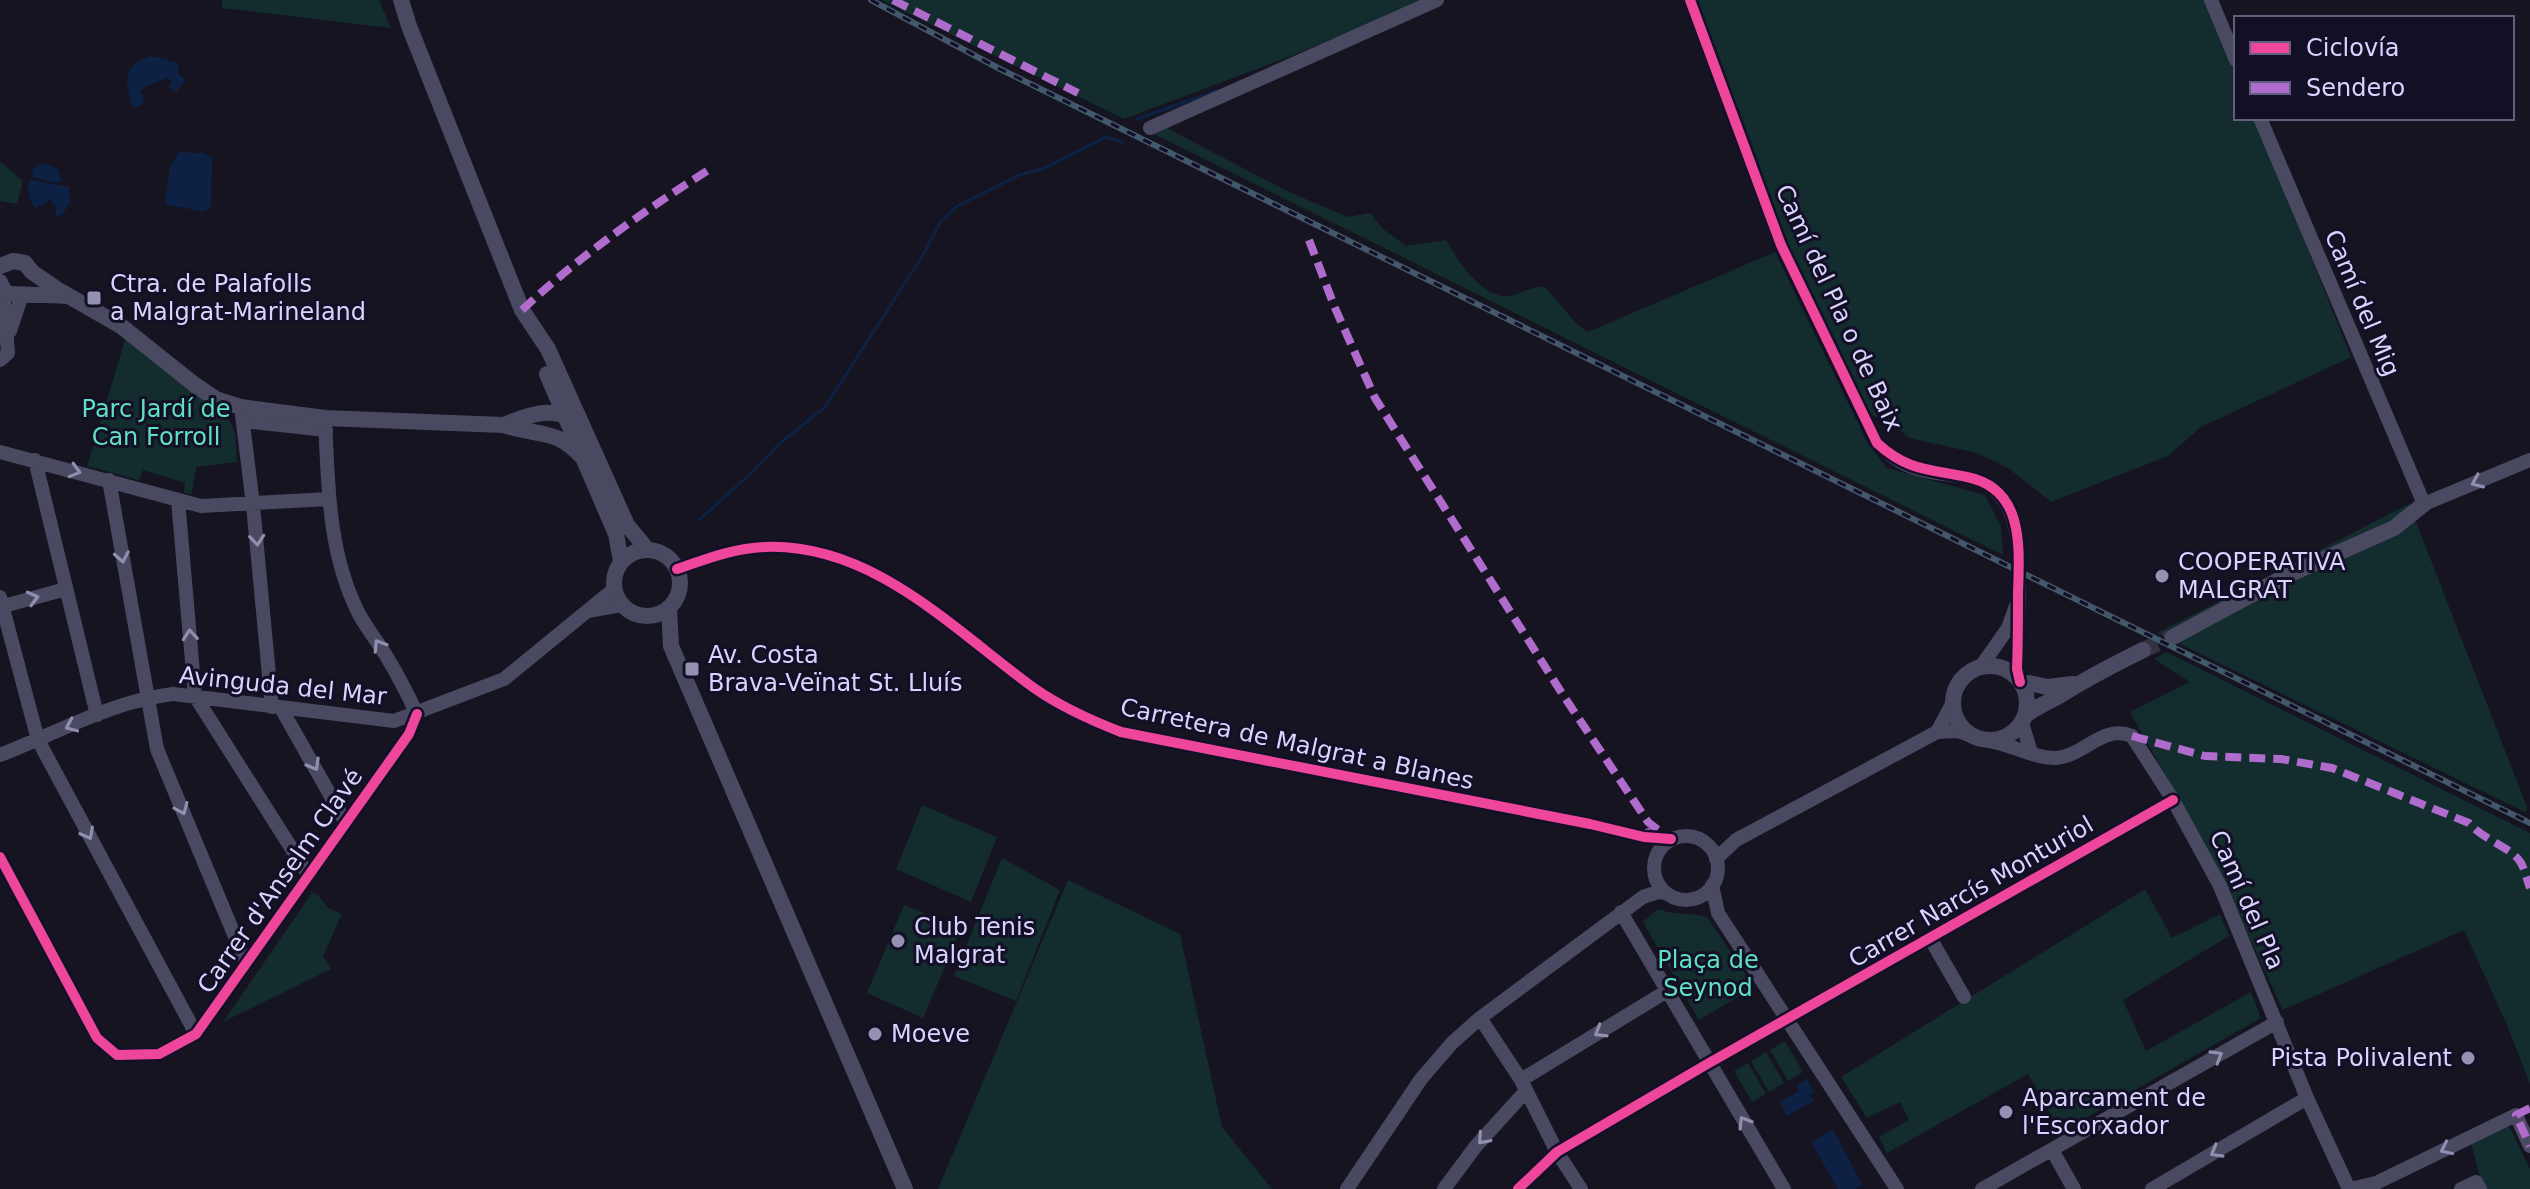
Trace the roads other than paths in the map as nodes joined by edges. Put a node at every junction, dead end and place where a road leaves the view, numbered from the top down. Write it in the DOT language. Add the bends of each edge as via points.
graph roads {
  1 [pos="401,0"];
  2 [pos="1437,0"];
  3 [pos="1690,0"];
  4 [pos="2211,0"];
  5 [pos="2234,55"];
  6 [pos="2261,120"];
  7 [pos="1150,128"];
  8 [pos="32,272"];
  9 [pos="2,279"];
  10 [pos="23,294"];
  11 [pos="69,296"];
  12 [pos="534,330"];
  13 [pos="8,339"];
  14 [pos="550,355"];
  15 [pos="0,360"];
  16 [pos="549,377"];
  17 [pos="242,414"];
  18 [pos="535,414"];
  19 [pos="565,415"];
  20 [pos="326,424"];
  21 [pos="503,425"];
  22 [pos="551,433"];
  23 [pos="0,452"];
  24 [pos="35,460"];
  25 [pos="2530,460"];
  26 [pos="592,462"];
  27 [pos="109,480"];
  28 [pos="328,499"];
  29 [pos="178,500"];
  30 [pos="2424,504"];
  31 [pos="253,505"];
  32 [pos="647,549"];
  33 [pos="2019,557"];
  34 [pos="621,561"];
  35 [pos="677,569"];
  36 [pos="66,589"];
  37 [pos="613,590"];
  38 [pos="1,603"];
  39 [pos="621,605"];
  40 [pos="669,608"];
  41 [pos="588,611"];
  42 [pos="643,617"];
  43 [pos="2173,637"];
  44 [pos="671,646"];
  45 [pos="2143,650"];
  46 [pos="1980,668"];
  47 [pos="2021,683"];
  48 [pos="2075,683"];
  49 [pos="195,696"];
  50 [pos="147,697"];
  51 [pos="1953,702"];
  52 [pos="276,707"];
  53 [pos="417,714"];
  54 [pos="97,715"];
  55 [pos="2023,719"];
  56 [pos="1937,732"];
  57 [pos="1981,739"];
  58 [pos="38,740"];
  59 [pos="2031,752"];
  60 [pos="0,755"];
  61 [pos="2173,800"];
  62 [pos="346,823"];
  63 [pos="1644,837"];
  64 [pos="1671,839"];
  65 [pos="1736,840"];
  66 [pos="1706,844"];
  67 [pos="0,857"];
  68 [pos="1716,859"];
  69 [pos="1655,867"];
  70 [pos="309,876"];
  71 [pos="1712,885"];
  72 [pos="1666,893"];
  73 [pos="1643,897"];
  74 [pos="1695,898"];
  75 [pos="1621,912"];
  76 [pos="1718,913"];
  77 [pos="1930,938"];
  78 [pos="246,963"];
  79 [pos="1667,991"];
  80 [pos="1964,997"];
  81 [pos="1480,1018"];
  82 [pos="1788,1019"];
  83 [pos="2277,1022"];
  84 [pos="196,1034"];
  85 [pos="1709,1063"];
  86 [pos="1523,1085"];
  87 [pos="2307,1098"];
  88 [pos="2530,1146"];
  89 [pos="2052,1150"];
  90 [pos="1557,1152"];
  91 [pos="2478,1185"];
  92 [pos="2378,1186"];
  93 [pos="905,1189"];
  94 [pos="1347,1189"];
  95 [pos="1444,1189"];
  96 [pos="1518,1189"];
  97 [pos="1581,1189"];
  98 [pos="1784,1189"];
  99 [pos="1897,1189"];
  100 [pos="1982,1189"];
  101 [pos="2074,1189"];
  102 [pos="2152,1189"];
  103 [pos="2349,1189"];
  104 [pos="2461,1189"];
  1 -- 12 [label="street"];
  2 -- 7 [label="street"];
  3 -- 33 [label="street, Camí del Pla o de Baix" via="1781,245 1877,443 1916,469 1967,477 1994,489 2014,518"];
  4 -- 5 [label="street"];
  6 -- 30 [label="street, Camí del Mig"];
  8 -- 9 [label="street" via="19,261"];
  8 -- 10 [label="street" via="33,284"];
  8 -- 11 [label="street"];
  9 -- 10 [label="street" via="12,295"];
  9 -- 13 [label="street"];
  10 -- 11 [label="street"];
  10 -- 13 [label="street"];
  11 -- 17 [label="street" via="121,326"];
  12 -- 14 [label="street"];
  12 -- 16 [label="street"];
  13 -- 15 [label="street" via="8,353"];
  14 -- 19 [label="street"];
  14 -- 26 [label="street"];
  16 -- 18 [label="street" via="548,395"];
  16 -- 19 [label="street"];
  17 -- 20 [label="street"];
  17 -- 31 [label="street"];
  18 -- 19 [label="street"];
  18 -- 21 [label="street"];
  19 -- 22 [label="street" via="563,425"];
  19 -- 26 [label="street"];
  20 -- 21 [label="street"];
  20 -- 28 [label="street"];
  21 -- 22 [label="street"];
  22 -- 26 [label="street"];
  23 -- 24 [label="street"];
  24 -- 27 [label="street, one-way"];
  24 -- 36 [label="street"];
  25 -- 30 [label="street, one-way"];
  26 -- 32 [label="street" via="627,525"];
  26 -- 34 [label="street"];
  27 -- 29 [label="street"];
  27 -- 50 [label="street, one-way"];
  28 -- 31 [label="street"];
  53 -- 28 [label="street, one-way" via="358,612"];
  29 -- 31 [label="street" via="201,506"];
  49 -- 29 [label="street, one-way"];
  30 -- 43 [label="street" via="2394,528 2288,575"];
  31 -- 52 [label="street, one-way"];
  32 -- 34 [label="street"];
  32 -- 35 [label="street" via="670,559"];
  34 -- 37 [label="street"];
  35 -- 40 [label="street" via="680,589"];
  35 -- 63 [label="street, Carretera de Malgrat a Blanes" via="763,547 822,554 896,585 1045,695 1121,732"];
  38 -- 36 [label="street, one-way"];
  36 -- 54 [label="street"];
  37 -- 39 [label="street"];
  37 -- 41 [label="street, Avinguda del Mar"];
  38 -- 58 [label="street"];
  39 -- 41 [label="street, Avinguda del Mar"];
  39 -- 42 [label="street"];
  40 -- 42 [label="street"];
  40 -- 44 [label="street"];
  41 -- 53 [label="street, Avinguda del Mar" via="504,679"];
  42 -- 44 [label="street"];
  44 -- 93 [label="street"];
  45 -- 48 [label="street"];
  46 -- 47 [label="street" via="2002,669"];
  46 -- 47 [label="street" via="2008,628 2018,593"];
  46 -- 51 [label="street" via="1960,682"];
  47 -- 48 [label="street"];
  47 -- 55 [label="street" via="2027,700"];
  48 -- 55 [label="street"];
  49 -- 50 [label="street, Avinguda del Mar"];
  49 -- 52 [label="street, Avinguda del Mar"];
  49 -- 70 [label="street"];
  50 -- 54 [label="street, Avinguda del Mar"];
  50 -- 78 [label="street, one-way" via="157,749"];
  51 -- 56 [label="street"];
  51 -- 57 [label="street" via="1963,728"];
  52 -- 53 [label="street, Avinguda del Mar" via="394,721"];
  52 -- 62 [label="street, one-way"];
  53 -- 62 [label="street, Carrer d'Anselm Clavé" via="409,734"];
  54 -- 58 [label="street, Avinguda del Mar, one-way"];
  55 -- 57 [label="street" via="2008,736"];
  55 -- 59 [label="street"];
  56 -- 57 [label="street, Camí del Pla" via="1958,731"];
  56 -- 65 [label="street"];
  57 -- 59 [label="street, Camí del Pla"];
  58 -- 60 [label="street, Avinguda del Mar"];
  58 -- 84 [label="street, one-way"];
  59 -- 61 [label="street, Camí del Pla" via="2068,756 2106,735 2127,734"];
  61 -- 77 [label="street, Carrer Narcís Monturiol"];
  61 -- 83 [label="street, Camí del Pla" via="2220,886"];
  62 -- 70 [label="street, Carrer d'Anselm Clavé"];
  63 -- 64 [label="street, Carretera de Malgrat a Blanes"];
  63 -- 69 [label="street"];
  64 -- 66 [label="street" via="1689,836"];
  64 -- 69 [label="street" via="1662,846"];
  65 -- 66 [label="street"];
  65 -- 68 [label="street"];
  66 -- 68 [label="street"];
  67 -- 84 [label="street, Carrer d'Anselm Clavé" via="97,1038 117,1055 159,1054"];
  68 -- 71 [label="street"];
  69 -- 72 [label="street"];
  69 -- 73 [label="street"];
  70 -- 78 [label="street, Carrer d'Anselm Clavé"];
  71 -- 74 [label="street"];
  71 -- 76 [label="street"];
  72 -- 73 [label="street"];
  72 -- 74 [label="street"];
  73 -- 75 [label="street"];
  74 -- 76 [label="street"];
  75 -- 79 [label="street"];
  75 -- 81 [label="street"];
  76 -- 82 [label="street"];
  77 -- 80 [label="street"];
  77 -- 82 [label="street, Carrer Narcís Monturiol"];
  78 -- 84 [label="street, Carrer d'Anselm Clavé"];
  79 -- 85 [label="street"];
  79 -- 86 [label="street, one-way"];
  81 -- 86 [label="street"];
  81 -- 94 [label="street" via="1421,1079"];
  82 -- 85 [label="street, Carrer Narcís Monturiol"];
  82 -- 99 [label="street"];
  83 -- 87 [label="street, Camí del Pla"];
  89 -- 83 [label="street, one-way"];
  85 -- 90 [label="street, Carrer Narcís Monturiol"];
  98 -- 85 [label="street, one-way"];
  86 -- 90 [label="street"];
  86 -- 95 [label="street, one-way"];
  87 -- 102 [label="street, one-way"];
  87 -- 103 [label="street, Camí del Pla"];
  88 -- 92 [label="street, one-way" via="2516,1115"];
  89 -- 100 [label="street"];
  89 -- 101 [label="street"];
  90 -- 96 [label="street, Carrer Narcís Monturiol"];
  90 -- 97 [label="street"];
  91 -- 104 [label="street"];
  92 -- 103 [label="street"];
}
